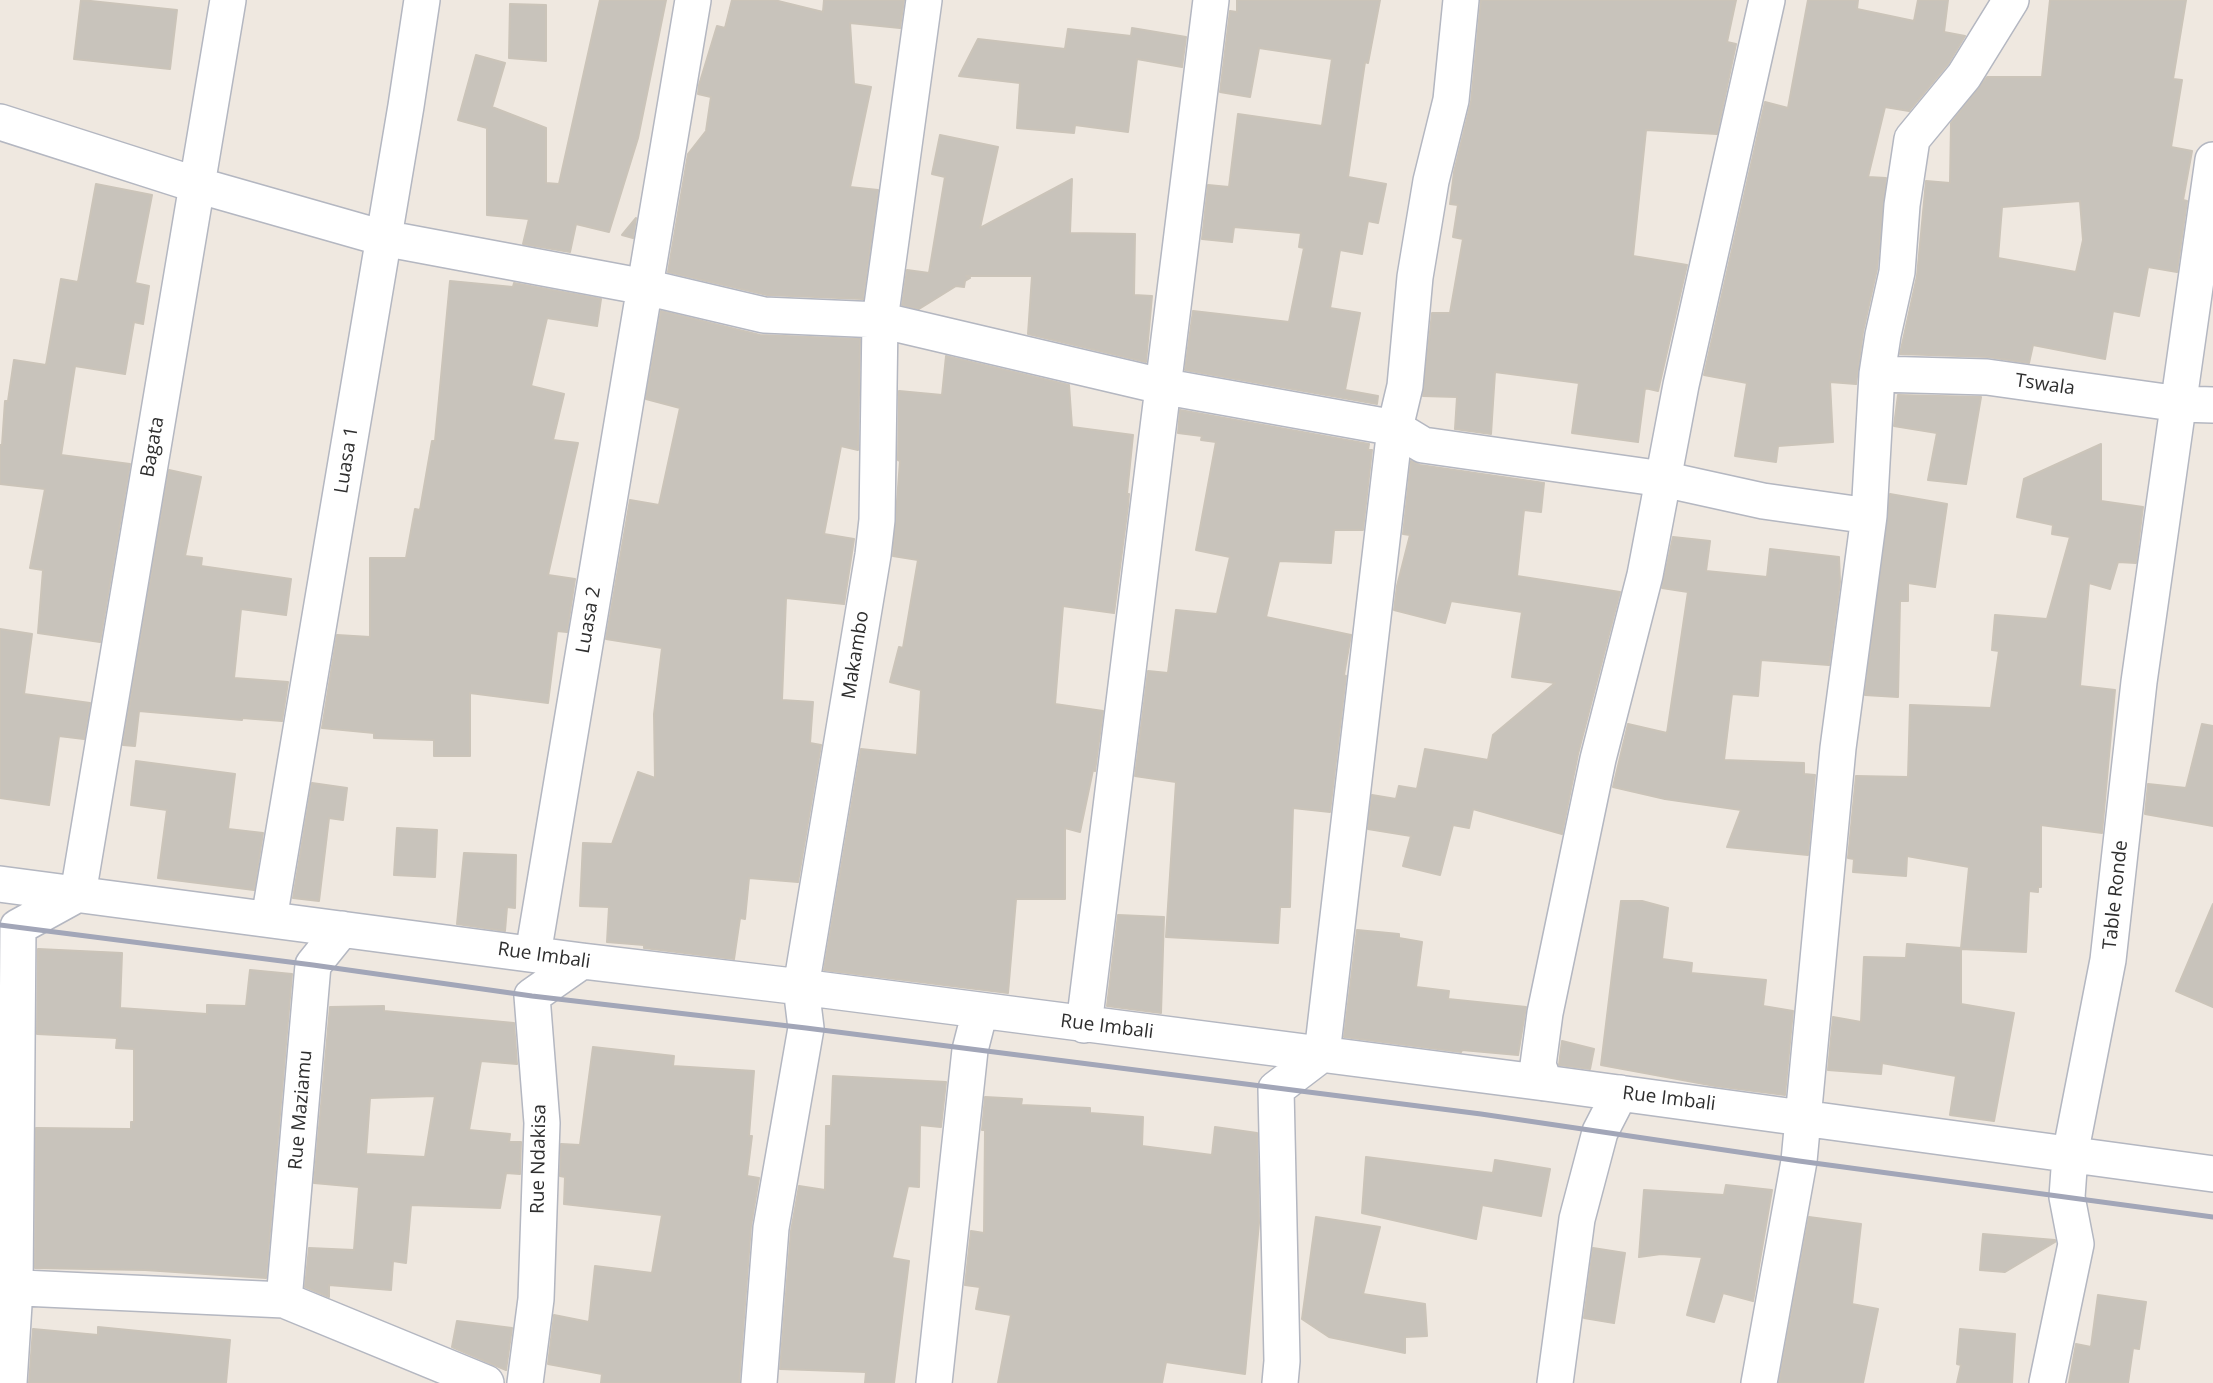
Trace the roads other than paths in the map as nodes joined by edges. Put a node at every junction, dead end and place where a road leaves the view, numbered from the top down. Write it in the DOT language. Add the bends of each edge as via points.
graph roads {
  1 [pos="228,0"];
  2 [pos="422,0"];
  3 [pos="693,0"];
  4 [pos="925,0"];
  5 [pos="1211,0"];
  6 [pos="1461,0"];
  7 [pos="1767,0"];
  8 [pos="2011,0"];
  9 [pos="0,122"];
  10 [pos="2213,160"];
  11 [pos="197,185"];
  12 [pos="383,238"];
  13 [pos="645,287"];
  14 [pos="880,320"];
  15 [pos="1877,374"];
  16 [pos="1161,386"];
  17 [pos="2196,405"];
  18 [pos="1395,428"];
  19 [pos="1663,479"];
  20 [pos="1869,516"];
  21 [pos="0,884"];
  22 [pos="78,894"];
  23 [pos="269,919"];
  24 [pos="342,929"];
  25 [pos="533,954"];
  26 [pos="582,961"];
  27 [pos="801,987"];
  28 [pos="980,1011"];
  29 [pos="1083,1024"];
  30 [pos="1322,1054"];
  31 [pos="1545,1083"];
  32 [pos="1620,1093"];
  33 [pos="1804,1117"];
  34 [pos="2070,1155"];
  35 [pos="2213,1174"];
  36 [pos="8,1288"];
  37 [pos="284,1300"];
  38 [pos="9,1383"];
  39 [pos="486,1383"];
  40 [pos="525,1383"];
  41 [pos="759,1383"];
  42 [pos="934,1383"];
  43 [pos="1280,1383"];
  44 [pos="1555,1383"];
  45 [pos="1759,1383"];
  46 [pos="2047,1383"];
  1 -- 11 [label="street, Bagata"];
  2 -- 12 [label="street, Luasa 1"];
  3 -- 13 [label="street, Luasa 2"];
  4 -- 14 [label="street, Makambo"];
  5 -- 16 [label="street"];
  6 -- 18 [label="street" via="1451,100 1419,250 1405,386"];
  7 -- 19 [label="street"];
  8 -- 15 [label="street" via="1964,76 1912,139 1897,272"];
  9 -- 11 [label="street"];
  10 -- 17 [label="street, Table Ronde"];
  11 -- 12 [label="street"];
  11 -- 22 [label="street, Bagata"];
  12 -- 13 [label="street"];
  12 -- 23 [label="street, Luasa 1"];
  13 -- 14 [label="street" via="764,314"];
  13 -- 25 [label="street, Luasa 2"];
  14 -- 16 [label="street"];
  14 -- 27 [label="street, Makambo" via="873,555"];
  15 -- 17 [label="street, Tswala" via="1987,377"];
  15 -- 20 [label="street"];
  16 -- 18 [label="street"];
  16 -- 29 [label="street"];
  17 -- 34 [label="street, Table Ronde" via="2139,682 2108,960"];
  18 -- 19 [label="street" via="1423,444"];
  18 -- 30 [label="street"];
  19 -- 20 [label="street" via="1763,501"];
  19 -- 31 [label="street" via="1646,575 1598,759 1543,1025 1538,1065"];
  20 -- 33 [label="street" via="1838,748"];
  21 -- 22 [label="street, Rue Imbali"];
  22 -- 23 [label="street, Rue Imbali"];
  22 -- 36 [label="street" via="18,927"];
  23 -- 24 [label="street, Rue Imbali"];
  24 -- 25 [label="street, Rue Imbali"];
  24 -- 37 [label="street, Rue Maziamu" via="313,965"];
  25 -- 26 [label="street, Rue Imbali"];
  26 -- 27 [label="street, Rue Imbali"];
  26 -- 40 [label="street, Rue Ndakisa" via="532,996 542,1123 536,1299"];
  27 -- 28 [label="street, Rue Imbali"];
  27 -- 41 [label="street, Makambo" via="806,1028 771,1228"];
  28 -- 29 [label="street, Rue Imbali"];
  28 -- 42 [label="street" via="970,1050"];
  29 -- 30 [label="street, Rue Imbali"];
  30 -- 31 [label="street, Rue Imbali"];
  30 -- 43 [label="street" via="1276,1089"];
  31 -- 32 [label="street, Rue Imbali"];
  32 -- 33 [label="street, Rue Imbali"];
  32 -- 44 [label="street" via="1600,1132 1577,1219"];
  33 -- 34 [label="street, Rue Imbali"];
  33 -- 45 [label="street"];
  34 -- 35 [label="street, Rue Imbali"];
  34 -- 46 [label="street, Table Ronde" via="2067,1197 2076,1244"];
  36 -- 37 [label="street"];
  36 -- 38 [label="street"];
  37 -- 39 [label="street"];
}
